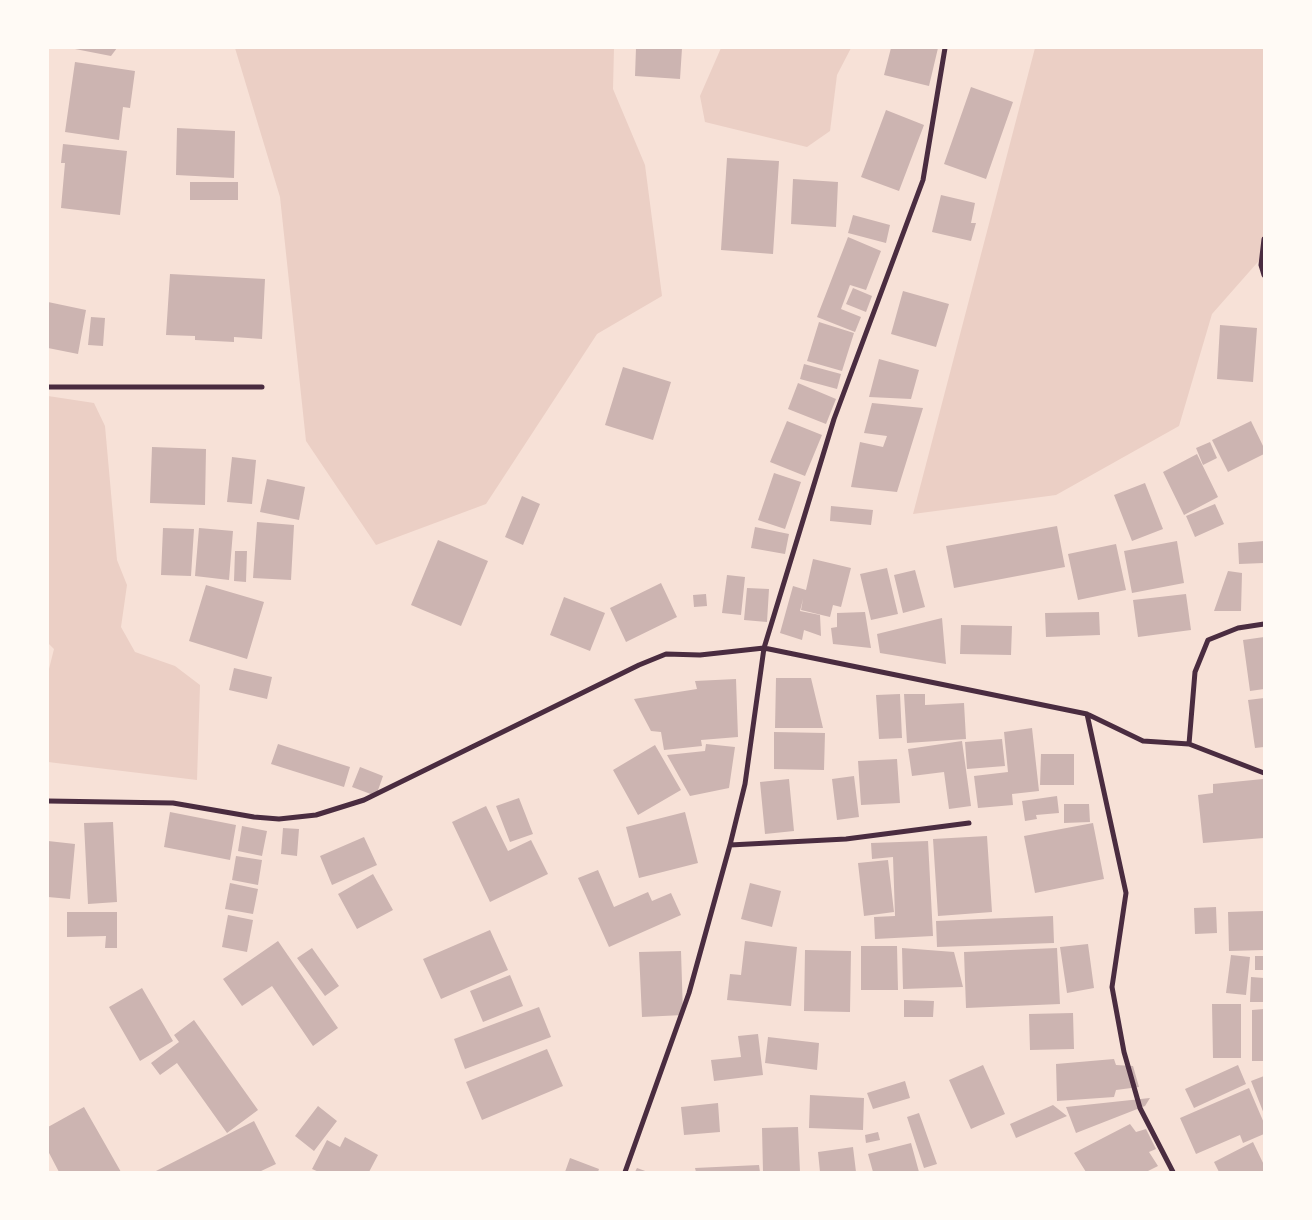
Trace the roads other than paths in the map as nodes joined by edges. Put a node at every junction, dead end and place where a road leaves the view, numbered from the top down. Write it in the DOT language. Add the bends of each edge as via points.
graph roads {
  1 [pos="945,48"];
  2 [pos="1264,239"];
  3 [pos="1264,275"];
  4 [pos="48,387"];
  5 [pos="262,387"];
  6 [pos="1264,624"];
  7 [pos="764,648"];
  8 [pos="1087,714"];
  9 [pos="1190,744"];
  10 [pos="1264,773"];
  11 [pos="48,801"];
  12 [pos="969,823"];
  13 [pos="730,845"];
  14 [pos="625,1172"];
  15 [pos="1173,1172"];
  1 -- 7 [label="street" via="924,180 834,419"];
  2 -- 3 [label="street" via="1261,265"];
  4 -- 5 [label="street"];
  6 -- 9 [label="street" via="1238,628 1208,640 1194,672"];
  7 -- 8 [label="street"];
  7 -- 11 [label="street" via="700,655 666,654 364,800 316,815 279,819 172,802"];
  7 -- 13 [label="street" via="745,784"];
  8 -- 9 [label="street" via="1143,740"];
  8 -- 15 [label="street" via="1126,893 1112,987 1118,1024 1140,1108"];
  9 -- 10 [label="street"];
  12 -- 13 [label="street" via="846,839"];
  13 -- 14 [label="street" via="689,992"];
}
